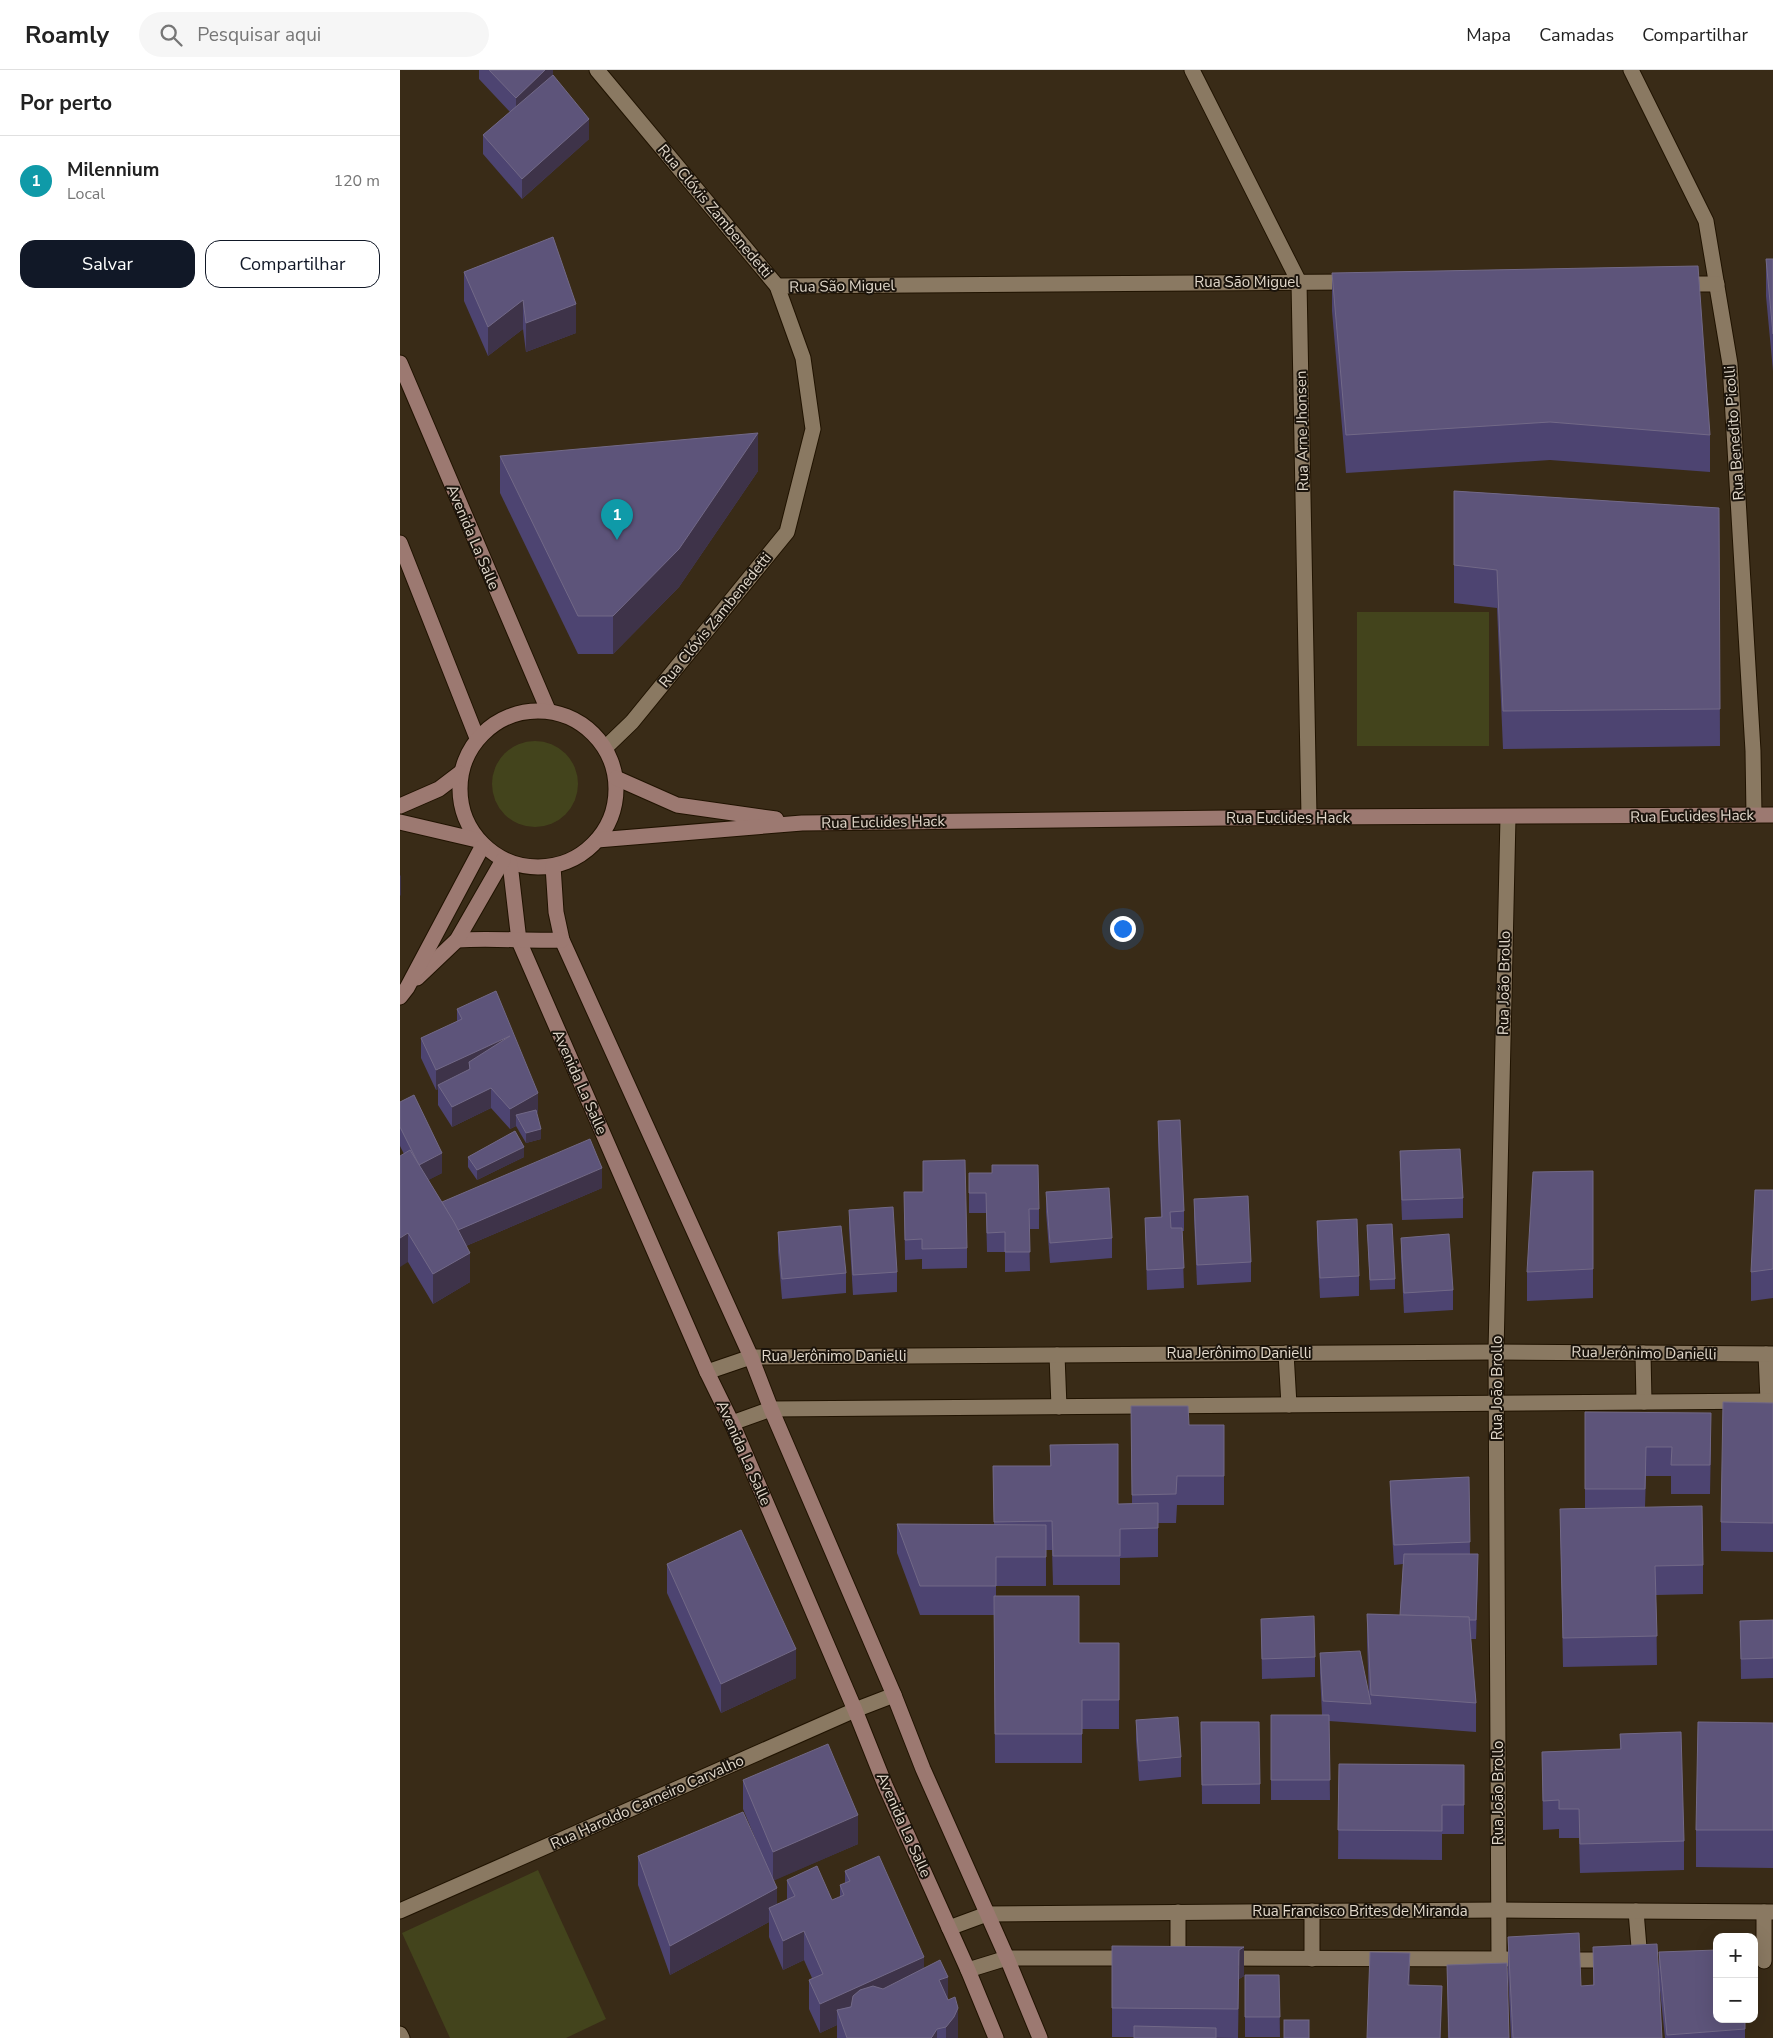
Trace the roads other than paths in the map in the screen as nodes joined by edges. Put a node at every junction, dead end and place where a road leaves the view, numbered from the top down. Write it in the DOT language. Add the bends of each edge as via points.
graph roads {
  1 [pos="597,70"];
  2 [pos="1192,70"];
  3 [pos="1631,70"];
  4 [pos="1299,282"];
  5 [pos="1364,282"];
  6 [pos="1660,284"];
  7 [pos="1717,284"];
  8 [pos="778,286"];
  9 [pos="401,372"];
  10 [pos="400,544"];
  11 [pos="548,710"];
  12 [pos="477,738"];
  13 [pos="605,748"];
  14 [pos="460,773"];
  15 [pos="616,778"];
  16 [pos="400,806"];
  17 [pos="1754,815"];
  18 [pos="1773,815"];
  19 [pos="1308,817"];
  20 [pos="1508,817"];
  21 [pos="400,822"];
  22 [pos="802,823"];
  23 [pos="597,840"];
  24 [pos="480,843"];
  25 [pos="506,862"];
  26 [pos="553,866"];
  27 [pos="457,940"];
  28 [pos="562,940"];
  29 [pos="519,941"];
  30 [pos="403,993"];
  31 [pos="1496,1352"];
  32 [pos="1286,1353"];
  33 [pos="1643,1353"];
  34 [pos="1770,1354"];
  35 [pos="1057,1355"];
  36 [pos="751,1356"];
  37 [pos="707,1372"];
  38 [pos="1771,1401"];
  39 [pos="1644,1402"];
  40 [pos="1496,1403"];
  41 [pos="1289,1405"];
  42 [pos="1059,1407"];
  43 [pos="771,1409"];
  44 [pos="732,1423"];
  45 [pos="894,1695"];
  46 [pos="855,1710"];
  47 [pos="1499,1910"];
  48 [pos="400,1911"];
  49 [pos="1312,1911"];
  50 [pos="1636,1911"];
  51 [pos="1178,1912"];
  52 [pos="1769,1912"];
  53 [pos="987,1914"];
  54 [pos="949,1928"];
  55 [pos="1007,1958"];
  56 [pos="1207,1958"];
  57 [pos="1312,1959"];
  58 [pos="1499,1959"];
  59 [pos="1518,1960"];
  60 [pos="1548,1960"];
  61 [pos="1640,1960"];
  62 [pos="1659,1960"];
  63 [pos="1764,1961"];
  64 [pos="968,1970"];
  65 [pos="400,2034"];
  66 [pos="402,2038"];
  67 [pos="996,2038"];
  68 [pos="1040,2038"];
  1 -- 8 [label="street, Rua Clóvis Zambenedetti"];
  2 -- 4 [label="street, Rua Arne Jhonsen"];
  3 -- 7 [label="street, Rua Benedito Picolli" via="1706,221"];
  4 -- 5 [label="street, Rua São Miguel"];
  4 -- 8 [label="street, Rua São Miguel"];
  4 -- 19 [label="street, Rua Arne Jhonsen"];
  6 -- 7 [label="street"];
  7 -- 17 [label="street, Rua Benedito Picolli" via="1730,364"];
  8 -- 13 [label="street, Rua Clóvis Zambenedetti" via="803,358 813,428 787,532 632,722"];
  9 -- 11 [label="main road, Avenida La Salle"];
  10 -- 12 [label="main road"];
  11 -- 12 [label="main road" via="509,714"];
  11 -- 13 [label="main road" via="578,720"];
  12 -- 14 [label="main road"];
  13 -- 15 [label="main road"];
  14 -- 16 [label="main road" via="439,789"];
  14 -- 24 [label="main road" via="463,812"];
  15 -- 22 [label="main road, Rua Euclides Hack" via="677,805"];
  15 -- 23 [label="main road" via="614,811"];
  17 -- 18 [label="main road, Rua Euclides Hack"];
  17 -- 20 [label="main road, Rua Euclides Hack"];
  19 -- 20 [label="main road, Rua Euclides Hack"];
  19 -- 22 [label="main road, Rua Euclides Hack"];
  20 -- 31 [label="street, Rua João Brollo"];
  21 -- 24 [label="main road"];
  22 -- 23 [label="main road, Rua Euclides Hack"];
  23 -- 26 [label="main road" via="577,857"];
  24 -- 25 [label="main road"];
  24 -- 30 [label="main road"];
  25 -- 26 [label="main road"];
  25 -- 27 [label="main road"];
  25 -- 29 [label="main road, Avenida La Salle"];
  26 -- 28 [label="main road" via="556,912"];
  27 -- 29 [label="main road"];
  27 -- 30 [label="main road"];
  28 -- 29 [label="main road"];
  28 -- 36 [label="main road"];
  29 -- 37 [label="main road, Avenida La Salle"];
  31 -- 32 [label="street, Rua Jerônimo Danielli"];
  31 -- 33 [label="street, Rua Jerônimo Danielli"];
  31 -- 40 [label="street, Rua João Brollo"];
  32 -- 35 [label="street, Rua Jerônimo Danielli"];
  32 -- 41 [label="street"];
  33 -- 34 [label="street, Rua Jerônimo Danielli"];
  33 -- 39 [label="street"];
  34 -- 38 [label="street"];
  35 -- 36 [label="street, Rua Jerônimo Danielli"];
  35 -- 42 [label="street"];
  36 -- 37 [label="street, Rua Jerônimo Danielli"];
  36 -- 43 [label="main road"];
  37 -- 44 [label="main road, Avenida La Salle"];
  38 -- 39 [label="street"];
  39 -- 40 [label="street"];
  40 -- 41 [label="street"];
  40 -- 47 [label="street, Rua João Brollo"];
  41 -- 42 [label="street"];
  42 -- 43 [label="street"];
  43 -- 44 [label="street"];
  43 -- 45 [label="main road"];
  44 -- 46 [label="main road, Avenida La Salle"];
  45 -- 46 [label="street, Rua Haroldo Carneiro Carvalho"];
  45 -- 53 [label="main road"];
  46 -- 48 [label="street, Rua Haroldo Carneiro Carvalho"];
  46 -- 54 [label="main road, Avenida La Salle"];
  47 -- 49 [label="street, Rua Francisco Brites de Miranda"];
  47 -- 50 [label="street, Rua Francisco Brites de Miranda"];
  47 -- 58 [label="street, Rua João Brollo"];
  49 -- 51 [label="street, Rua Francisco Brites de Miranda"];
  49 -- 57 [label="street"];
  50 -- 52 [label="street, Rua Francisco Brites de Miranda"];
  50 -- 61 [label="street"];
  51 -- 53 [label="street, Rua Francisco Brites de Miranda"];
  51 -- 55 [label="street" via="1183,1958"];
  52 -- 63 [label="street"];
  53 -- 54 [label="street, Rua Francisco Brites de Miranda"];
  53 -- 55 [label="main road"];
  54 -- 64 [label="main road, Avenida La Salle"];
  55 -- 64 [label="street"];
  55 -- 68 [label="main road"];
  56 -- 57 [label="street"];
  57 -- 58 [label="street"];
  58 -- 59 [label="street"];
  60 -- 61 [label="street"];
  61 -- 62 [label="street"];
  64 -- 67 [label="main road, Avenida La Salle"];
  65 -- 66 [label="street"];
}
